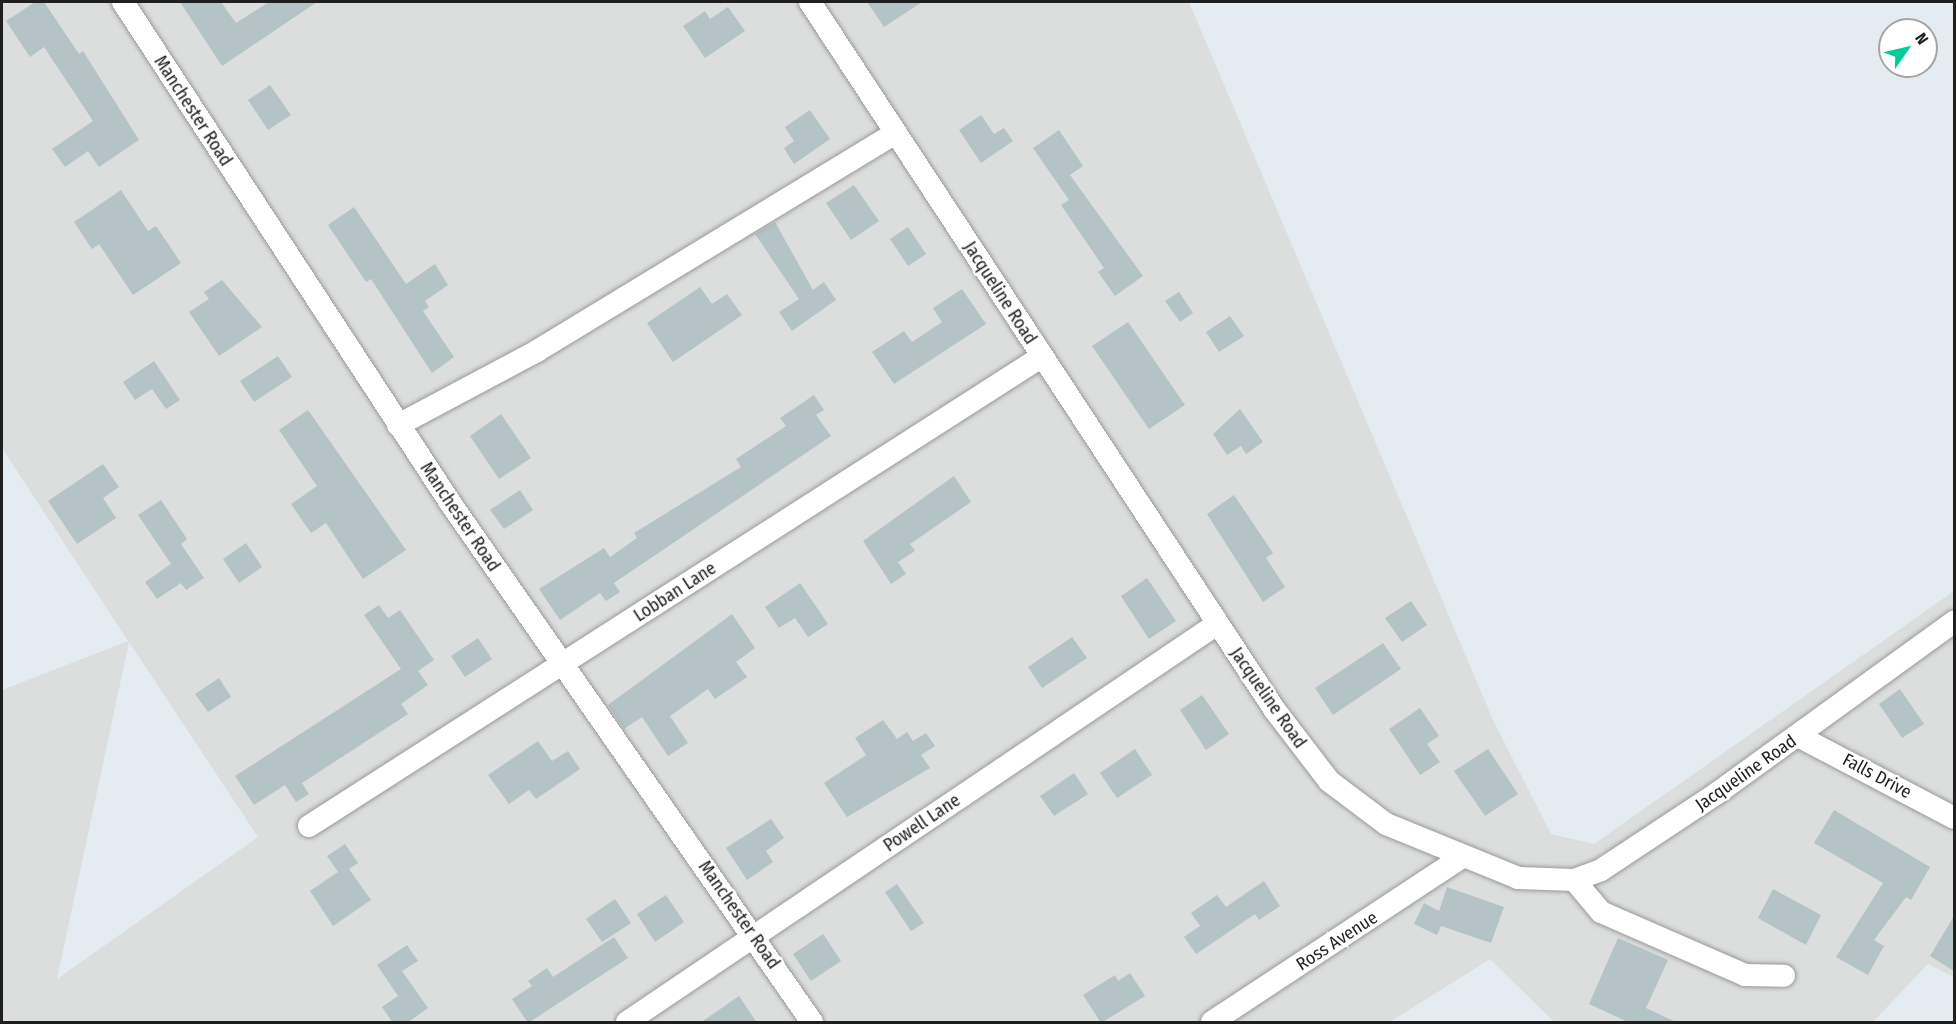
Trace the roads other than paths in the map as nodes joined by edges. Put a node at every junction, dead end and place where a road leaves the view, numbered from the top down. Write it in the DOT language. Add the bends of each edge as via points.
graph roads {
  1 [pos="123,2"];
  2 [pos="810,2"];
  3 [pos="895,133"];
  4 [pos="1041,357"];
  5 [pos="398,425"];
  6 [pos="1954,622"];
  7 [pos="1217,624"];
  8 [pos="562,664"];
  9 [pos="1798,736"];
  10 [pos="1954,818"];
  11 [pos="309,826"];
  12 [pos="1461,858"];
  13 [pos="1574,880"];
  14 [pos="756,936"];
  15 [pos="1784,976"];
  16 [pos="627,1023"];
  17 [pos="812,1023"];
  18 [pos="1212,1023"];
  1 -- 5 [label="street, Manchester Road"];
  2 -- 3 [label="street, Jacqueline Road"];
  3 -- 4 [label="street, Jacqueline Road"];
  3 -- 5 [label="street" via="537,351"];
  4 -- 7 [label="street, Jacqueline Road"];
  4 -- 8 [label="street, Lobban Lane"];
  5 -- 8 [label="street, Manchester Road"];
  6 -- 9 [label="street, Jacqueline Road"];
  7 -- 12 [label="street, Jacqueline Road" via="1329,781 1386,824"];
  7 -- 14 [label="street, Powell Lane"];
  8 -- 11 [label="street, Lobban Lane"];
  8 -- 14 [label="street, Manchester Road"];
  9 -- 10 [label="street, Falls Drive"];
  9 -- 13 [label="street, Jacqueline Road" via="1629,853"];
  12 -- 13 [label="street, Jacqueline Road" via="1518,878"];
  12 -- 18 [label="street, Ross Avenue"];
  13 -- 15 [label="street" via="1601,912 1745,975"];
  14 -- 16 [label="street, Powell Lane"];
  14 -- 17 [label="street, Manchester Road"];
}
